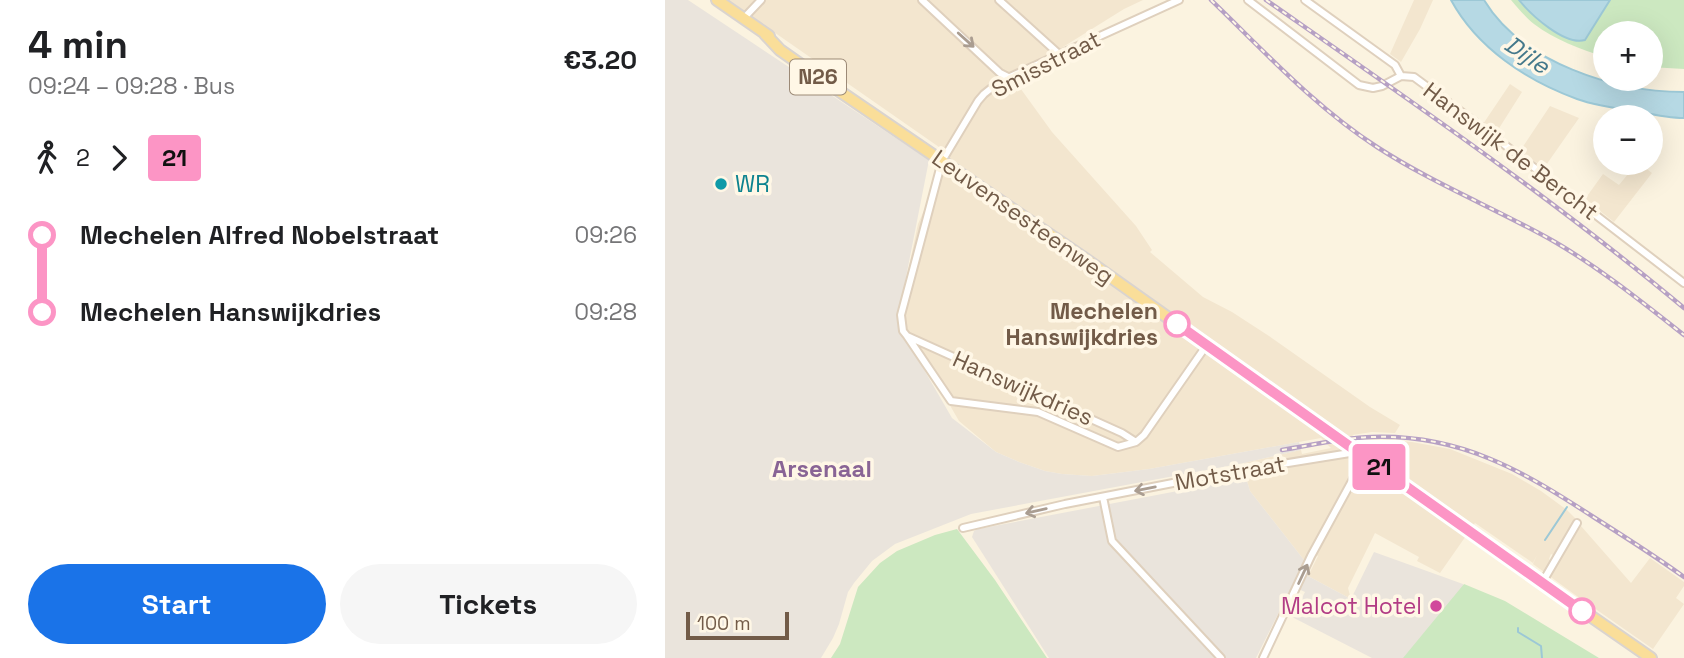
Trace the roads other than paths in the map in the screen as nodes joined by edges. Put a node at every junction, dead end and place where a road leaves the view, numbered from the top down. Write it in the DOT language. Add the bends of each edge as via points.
graph roads {
  1 [pos="717,0"];
  2 [pos="761,0"];
  3 [pos="922,0"];
  4 [pos="999,0"];
  5 [pos="1179,0"];
  6 [pos="1248,0"];
  7 [pos="1305,0"];
  8 [pos="743,19"];
  9 [pos="1060,55"];
  10 [pos="1401,76"];
  11 [pos="1010,78"];
  12 [pos="942,160"];
  13 [pos="1684,283"];
  14 [pos="908,336"];
  15 [pos="1206,346"];
  16 [pos="1136,442"];
  17 [pos="1361,454"];
  18 [pos="1103,497"];
  19 [pos="1577,523"];
  20 [pos="963,528"];
  21 [pos="1542,583"];
  22 [pos="1221,658"];
  23 [pos="1263,658"];
  24 [pos="1651,658"];
  1 -- 8 [label="main road, Leuvensesteenweg / N26"];
  2 -- 8 [label="street"];
  3 -- 11 [label="street, one-way"];
  4 -- 9 [label="street"];
  5 -- 9 [label="street, Smisstraat"];
  6 -- 10 [label="street" via="1359,85 1373,88"];
  7 -- 10 [label="street, Hanswijk de Bercht" via="1395,65"];
  8 -- 12 [label="main road, Leuvensesteenweg / N26"];
  9 -- 11 [label="street, Smisstraat"];
  10 -- 13 [label="street, Hanswijk de Bercht" via="1414,77 1425,85"];
  11 -- 12 [label="street, Smisstraat" via="984,94"];
  12 -- 14 [label="street, Hanswijkdries" via="901,315"];
  12 -- 15 [label="main road, Leuvensesteenweg / N26"];
  14 -- 16 [label="street, Hanswijkdries"];
  14 -- 16 [label="street, Hanswijkdries" via="951,401 1038,411 1118,447"];
  15 -- 16 [label="street"];
  15 -- 17 [label="main road, Leuvensesteenweg / N26"];
  17 -- 18 [label="street, Motstraat, one-way"];
  17 -- 21 [label="main road, Leuvensesteenweg / N26"];
  23 -- 17 [label="street, one-way"];
  18 -- 20 [label="street, Motstraat, one-way"];
  18 -- 22 [label="street" via="1112,541"];
  19 -- 21 [label="street"];
  21 -- 24 [label="main road, Leuvensesteenweg / N26"];
}
